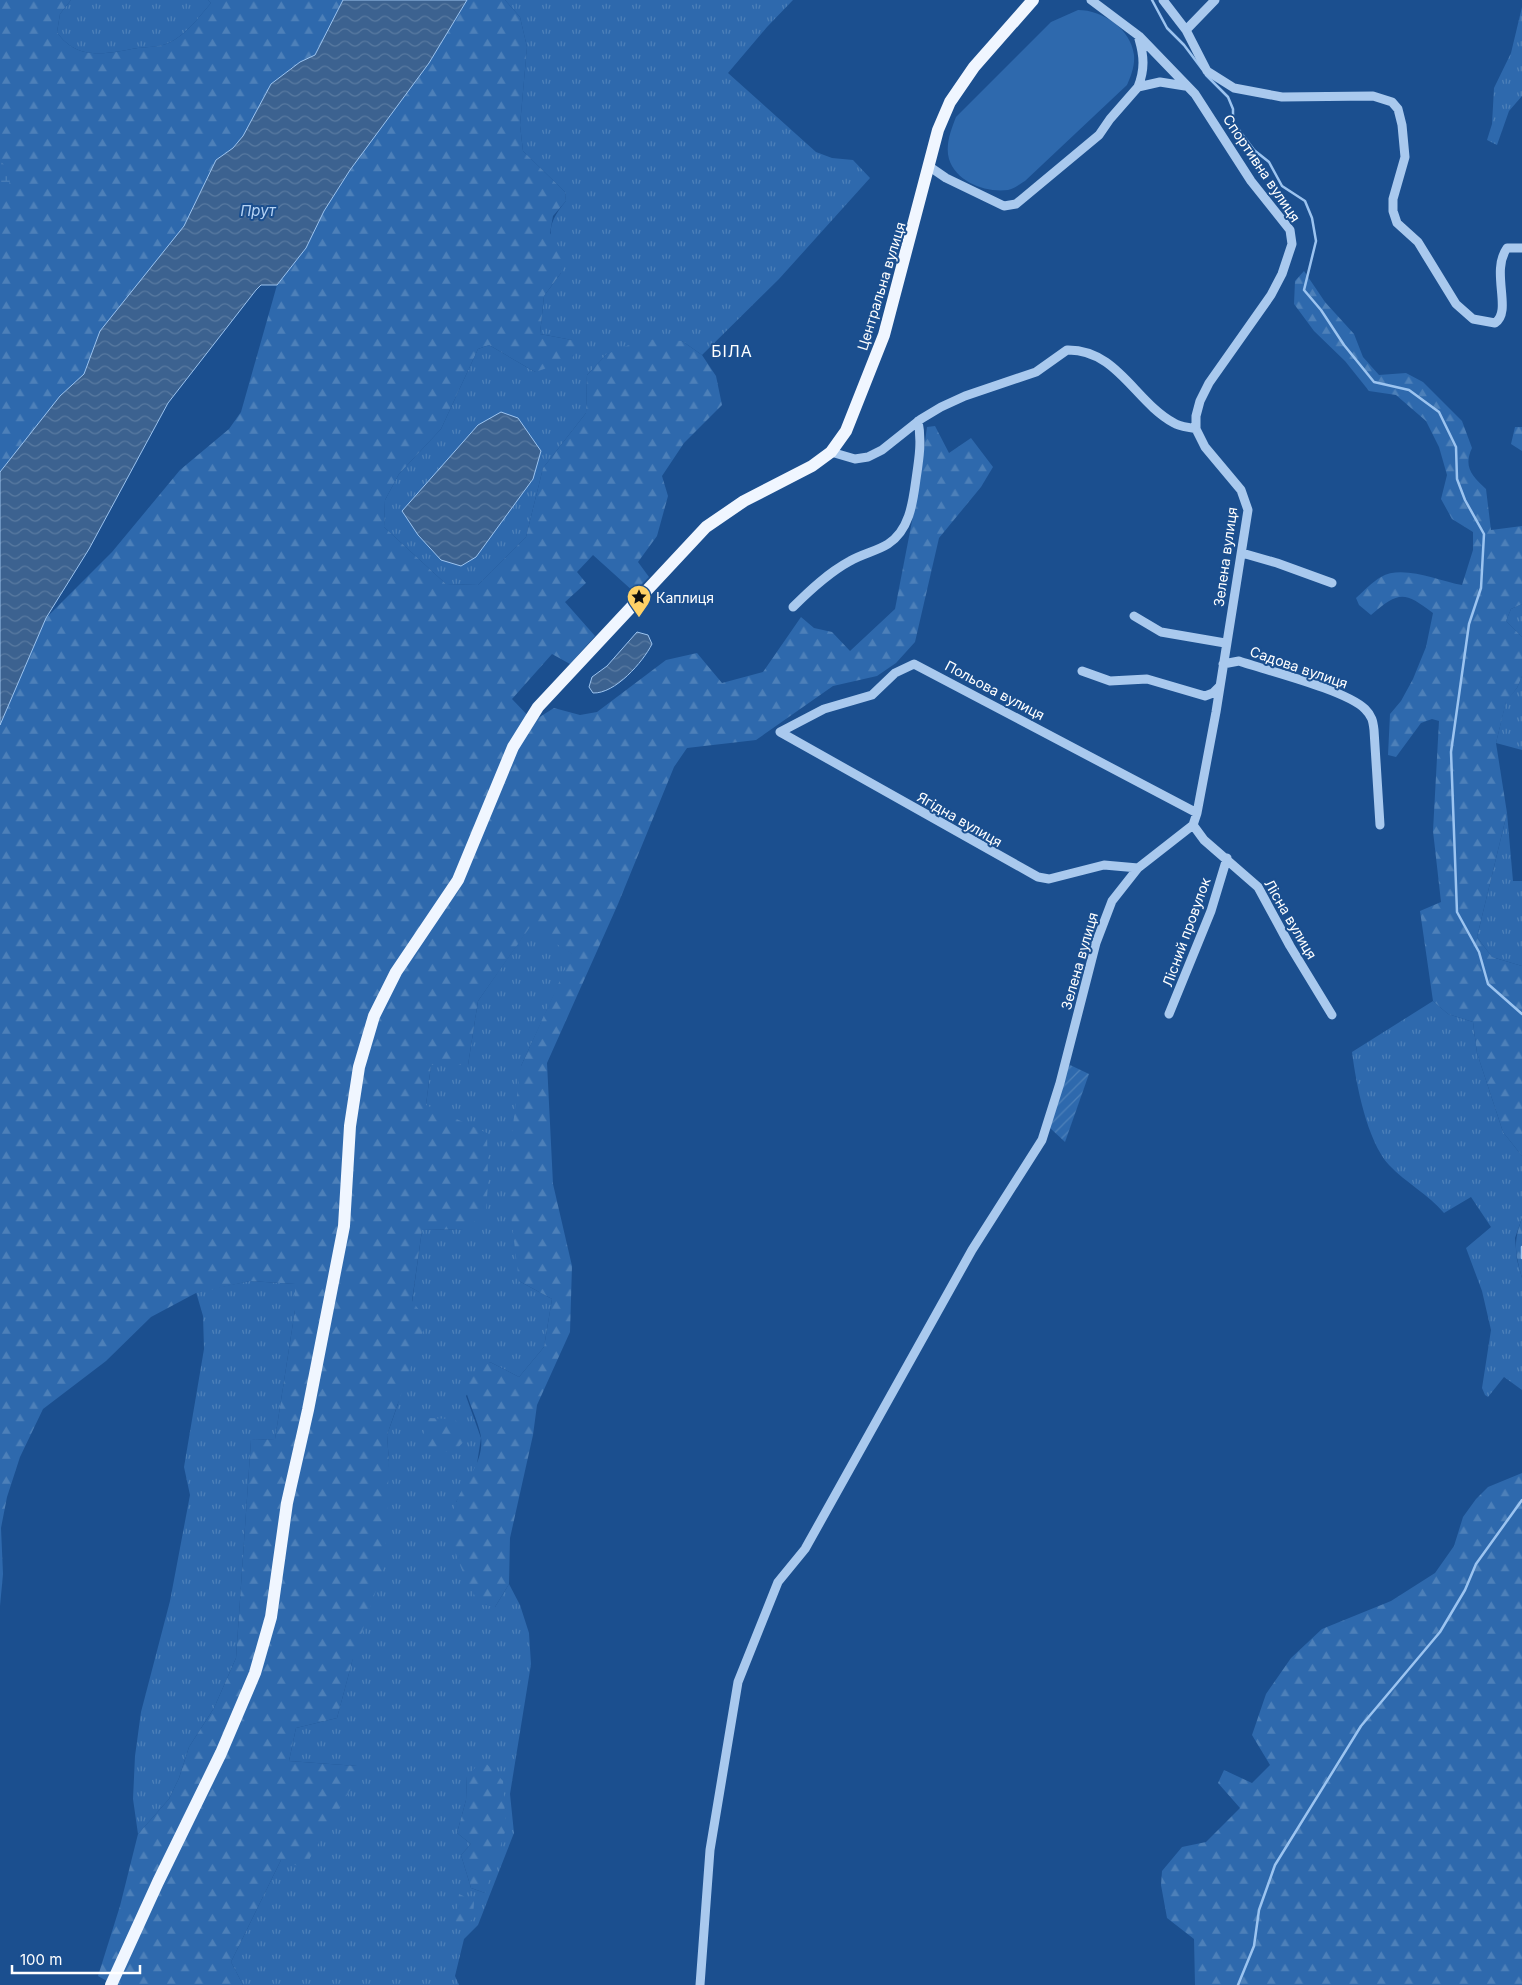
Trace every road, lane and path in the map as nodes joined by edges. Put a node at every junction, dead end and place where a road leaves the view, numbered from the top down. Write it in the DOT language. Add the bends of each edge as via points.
graph roads {
  1 [pos="1033,0"];
  2 [pos="1091,0"];
  3 [pos="1163,0"];
  4 [pos="1215,0"];
  5 [pos="1186,30"];
  6 [pos="1138,36"];
  7 [pos="1185,86"];
  8 [pos="1138,87"];
  9 [pos="930,167"];
  10 [pos="1522,248"];
  11 [pos="918,421"];
  12 [pos="1196,429"];
  13 [pos="831,452"];
  14 [pos="1242,553"];
  15 [pos="1332,583"];
  16 [pos="793,607"];
  17 [pos="1134,616"];
  18 [pos="1225,643"];
  19 [pos="1223,664"];
  20 [pos="1082,671"];
  21 [pos="1219,687"];
  22 [pos="780,732"];
  23 [pos="1197,814"];
  24 [pos="1193,825"];
  25 [pos="1380,825"];
  26 [pos="1227,858"];
  27 [pos="1138,868"];
  28 [pos="1169,1014"];
  29 [pos="1332,1015"];
  30 [pos="111,1985"];
  31 [pos="700,1985"];
  1 -- 9 [label="main road, Центральна вулиця" via="974,67 950,102 938,130"];
  2 -- 6 [label="street, Спортивна вулиця"];
  3 -- 5 [label="street"];
  4 -- 5 [label="street"];
  5 -- 10 [label="street" via="1207,71 1234,88 1282,97 1373,96 1392,102 1400,117 1405,157 1392,211 1397,223 1418,242 1456,304 1473,319 1495,323 1501,319 1504,311 1499,279 1502,254 1507,248"];
  6 -- 7 [label="street, Спортивна вулиця"];
  6 -- 8 [label="street" via="1144,53 1144,72"];
  7 -- 8 [label="street" via="1160,82"];
  7 -- 12 [label="street, Спортивна вулиця" via="1195,94 1251,181 1290,230 1292,244 1271,295 1208,383 1200,401"];
  8 -- 9 [label="street" via="1099,135 1016,204 1004,206"];
  9 -- 13 [label="main road, Центральна вулиця" via="884,335 846,431"];
  11 -- 12 [label="street" via="965,396 1036,372 1067,350 1076,350 1109,364 1175,424"];
  11 -- 13 [label="street" via="868,458 855,459"];
  11 -- 16 [label="street" via="920,449 907,522 890,543 849,561"];
  12 -- 14 [label="street, Зелена вулиця" via="1214,460 1241,490 1247,502"];
  13 -- 30 [label="main road, Центральна вулиця" via="812,466 744,501 706,527 538,707 513,747 458,880 396,972 374,1016 359,1067 350,1126 344,1226 287,1503 271,1617 255,1673 221,1753"];
  14 -- 15 [label="street"];
  14 -- 18 [label="street, Зелена вулиця"];
  17 -- 18 [label="street" via="1161,632"];
  18 -- 19 [label="street, Зелена вулиця"];
  19 -- 21 [label="street, Зелена вулиця"];
  19 -- 25 [label="street, Садова вулиця" via="1239,661 1338,694 1366,710 1372,718 1374,730"];
  20 -- 21 [label="street" via="1110,681 1147,679 1205,696"];
  21 -- 23 [label="street, Зелена вулиця"];
  22 -- 23 [label="street, Польова вулиця" via="824,709 872,695 895,673 914,664"];
  22 -- 27 [label="street, Ягідна вулиця" via="1038,877 1049,879 1104,865"];
  23 -- 24 [label="street, Зелена вулиця"];
  24 -- 26 [label="street, Лісна вулиця" via="1204,840"];
  24 -- 27 [label="street, Зелена вулиця"];
  26 -- 28 [label="street, Лісний провулок" via="1211,911"];
  26 -- 29 [label="street, Лісна вулиця" via="1258,886"];
  27 -- 31 [label="street, Зелена вулиця" via="1112,901 1096,943 1060,1084 1042,1140 972,1250 805,1549 778,1582 738,1682 710,1850"];
}
